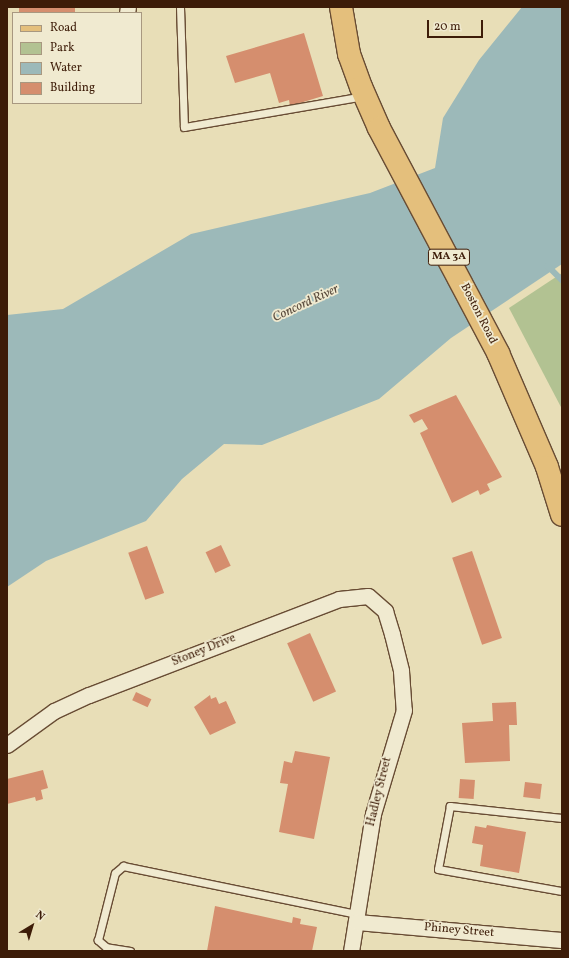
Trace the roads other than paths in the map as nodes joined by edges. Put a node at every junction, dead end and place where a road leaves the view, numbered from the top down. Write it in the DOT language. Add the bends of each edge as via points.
graph roads {
  1 [pos="180,7"];
  2 [pos="341,7"];
  3 [pos="365,96"];
  4 [pos="562,515"];
  5 [pos="392,634"];
  6 [pos="7,745"];
  7 [pos="562,818"];
  8 [pos="562,891"];
  9 [pos="357,918"];
  10 [pos="562,940"];
  11 [pos="130,951"];
  12 [pos="351,951"];
  1 -- 3 [label="lane" via="184,127"];
  2 -- 3 [label="main road, Boston Road / MA 3A" via="349,54"];
  3 -- 4 [label="main road, Boston Road / MA 3A" via="379,128 399,161 498,353 547,467"];
  5 -- 6 [label="street, Stoney Drive" via="385,612 368,596 339,599 89,695 54,711"];
  5 -- 9 [label="street, Hadley Street" via="401,671 404,710 373,814"];
  7 -- 8 [label="lane" via="450,806 438,869"];
  9 -- 10 [label="street, Phiney Street"];
  9 -- 11 [label="lane" via="123,866 115,873 98,940 106,947"];
  9 -- 12 [label="street, Hadley Street"];
}
